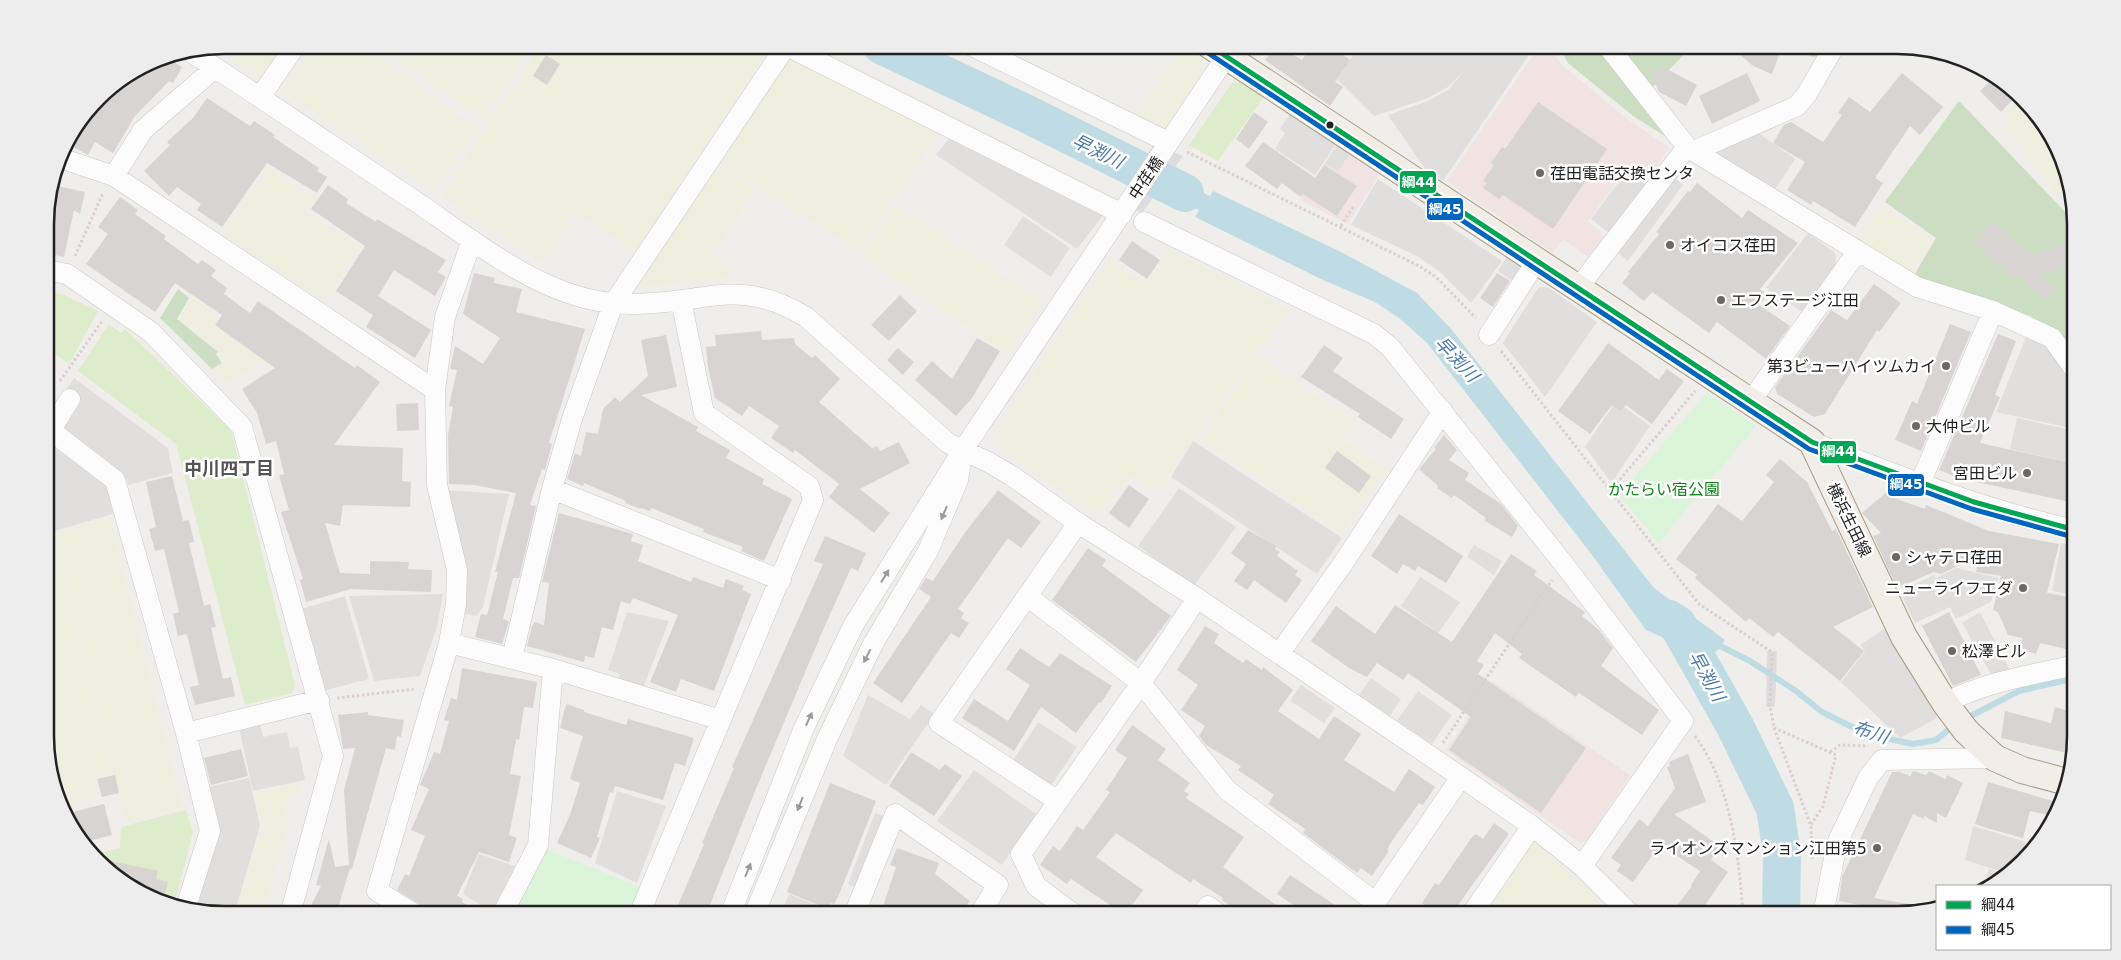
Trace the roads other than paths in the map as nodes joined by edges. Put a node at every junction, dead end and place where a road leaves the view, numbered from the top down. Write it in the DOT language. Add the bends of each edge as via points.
graph roads {
  1 [pos="290,54"];
  2 [pos="780,54"];
  3 [pos="804,54"];
  4 [pos="988,54"];
  5 [pos="1220,54"];
  6 [pos="1230,54"];
  7 [pos="1614,54"];
  8 [pos="1830,54"];
  9 [pos="197,56"];
  10 [pos="216,68"];
  11 [pos="260,97"];
  12 [pos="1171,144"];
  13 [pos="1691,149"];
  14 [pos="67,160"];
  15 [pos="114,176"];
  16 [pos="1122,214"];
  17 [pos="1144,222"];
  18 [pos="472,240"];
  19 [pos="1857,252"];
  20 [pos="1536,262"];
  21 [pos="54,272"];
  22 [pos="1578,288"];
  23 [pos="681,300"];
  24 [pos="613,304"];
  25 [pos="1994,311"];
  26 [pos="1489,335"];
  27 [pos="2067,359"];
  28 [pos="436,390"];
  29 [pos="70,399"];
  30 [pos="1750,402"];
  31 [pos="1443,411"];
  32 [pos="54,421"];
  33 [pos="54,434"];
  34 [pos="1812,442"];
  35 [pos="962,450"];
  36 [pos="1920,484"];
  37 [pos="552,489"];
  38 [pos="1078,523"];
  39 [pos="2067,528"];
  40 [pos="781,580"];
  41 [pos="1027,596"];
  42 [pos="1197,598"];
  43 [pos="448,643"];
  44 [pos="1280,654"];
  45 [pos="512,658"];
  46 [pos="2067,667"];
  47 [pos="553,669"];
  48 [pos="1141,683"];
  49 [pos="319,700"];
  50 [pos="1945,703"];
  51 [pos="722,720"];
  52 [pos="186,734"];
  53 [pos="1995,758"];
  54 [pos="1461,777"];
  55 [pos="2061,780"];
  56 [pos="1058,801"];
  57 [pos="1532,826"];
  58 [pos="1582,866"];
  59 [pos="188,902"];
  60 [pos="292,906"];
  61 [pos="401,906"];
  62 [pos="507,906"];
  63 [pos="643,906"];
  64 [pos="734,906"];
  65 [pos="758,906"];
  66 [pos="858,906"];
  67 [pos="985,906"];
  68 [pos="1063,906"];
  69 [pos="1368,906"];
  70 [pos="1374,906"];
  71 [pos="1477,906"];
  72 [pos="1622,906"];
  73 [pos="1825,906"];
  1 -- 11 [label="street"];
  2 -- 24 [label="street"];
  3 -- 16 [label="street"];
  4 -- 12 [label="street"];
  5 -- 12 [label="street, 中荏橋"];
  6 -- 20 [label="main road"];
  7 -- 13 [label="street"];
  8 -- 13 [label="street" via="1798,106"];
  9 -- 10 [label="street"];
  10 -- 11 [label="street"];
  10 -- 15 [label="street" via="143,130"];
  11 -- 18 [label="street"];
  12 -- 16 [label="street, 中荏橋"];
  13 -- 19 [label="street"];
  13 -- 22 [label="street"];
  14 -- 15 [label="street"];
  15 -- 28 [label="street"];
  16 -- 35 [label="street, 中荏橋"];
  17 -- 31 [label="street" via="1374,334 1390,347"];
  18 -- 24 [label="street" via="534,279 573,295"];
  18 -- 28 [label="street" via="445,317"];
  19 -- 25 [label="street" via="1917,287"];
  19 -- 30 [label="street"];
  20 -- 22 [label="main road"];
  20 -- 26 [label="street"];
  21 -- 49 [label="street" via="67,274 151,332 242,427"];
  22 -- 30 [label="main road"];
  23 -- 24 [label="street"];
  23 -- 35 [label="street" via="727,294 757,296 806,317 948,443"];
  23 -- 40 [label="street" via="704,413 812,490 812,505"];
  24 -- 37 [label="street" via="572,419"];
  25 -- 27 [label="street" via="2052,338"];
  25 -- 36 [label="street"];
  28 -- 43 [label="street" via="437,485 456,570 456,604"];
  29 -- 32 [label="street"];
  30 -- 34 [label="main road"];
  31 -- 44 [label="street"];
  31 -- 58 [label="street" via="1683,721"];
  33 -- 52 [label="street" via="115,480"];
  34 -- 36 [label="street"];
  34 -- 50 [label="main road, 横浜生田線" via="1904,636"];
  35 -- 38 [label="street" via="990,462"];
  64 -- 35 [label="street, 中荏橋, one-way" via="804,728 853,626"];
  35 -- 65 [label="street, one-way" via="958,480 928,551 849,691"];
  36 -- 39 [label="street" via="2004,512"];
  37 -- 40 [label="street"];
  37 -- 45 [label="street"];
  38 -- 41 [label="street"];
  38 -- 42 [label="street"];
  40 -- 51 [label="street"];
  41 -- 48 [label="street"];
  41 -- 56 [label="street" via="939,724"];
  42 -- 44 [label="street"];
  42 -- 48 [label="street"];
  43 -- 45 [label="street"];
  43 -- 61 [label="street" via="377,891"];
  44 -- 54 [label="street"];
  45 -- 47 [label="street"];
  46 -- 50 [label="street" via="1986,686"];
  47 -- 51 [label="street"];
  47 -- 62 [label="street" via="538,845"];
  48 -- 56 [label="street"];
  48 -- 69 [label="street" via="1227,790"];
  49 -- 52 [label="street"];
  49 -- 60 [label="street" via="333,756"];
  50 -- 53 [label="main road, 横浜生田線" via="1966,731"];
  51 -- 63 [label="street"];
  52 -- 59 [label="street" via="210,831"];
  53 -- 55 [label="main road, 横浜生田線" via="2022,770"];
  53 -- 73 [label="street" via="1882,760 1868,778 1837,843"];
  54 -- 57 [label="street"];
  54 -- 70 [label="street"];
  56 -- 68 [label="street" via="1021,854 1036,886"];
  57 -- 58 [label="street"];
  57 -- 71 [label="street"];
  58 -- 72 [label="street"];
  66 -- 67 [label="street" via="895,814 998,885"];
}
